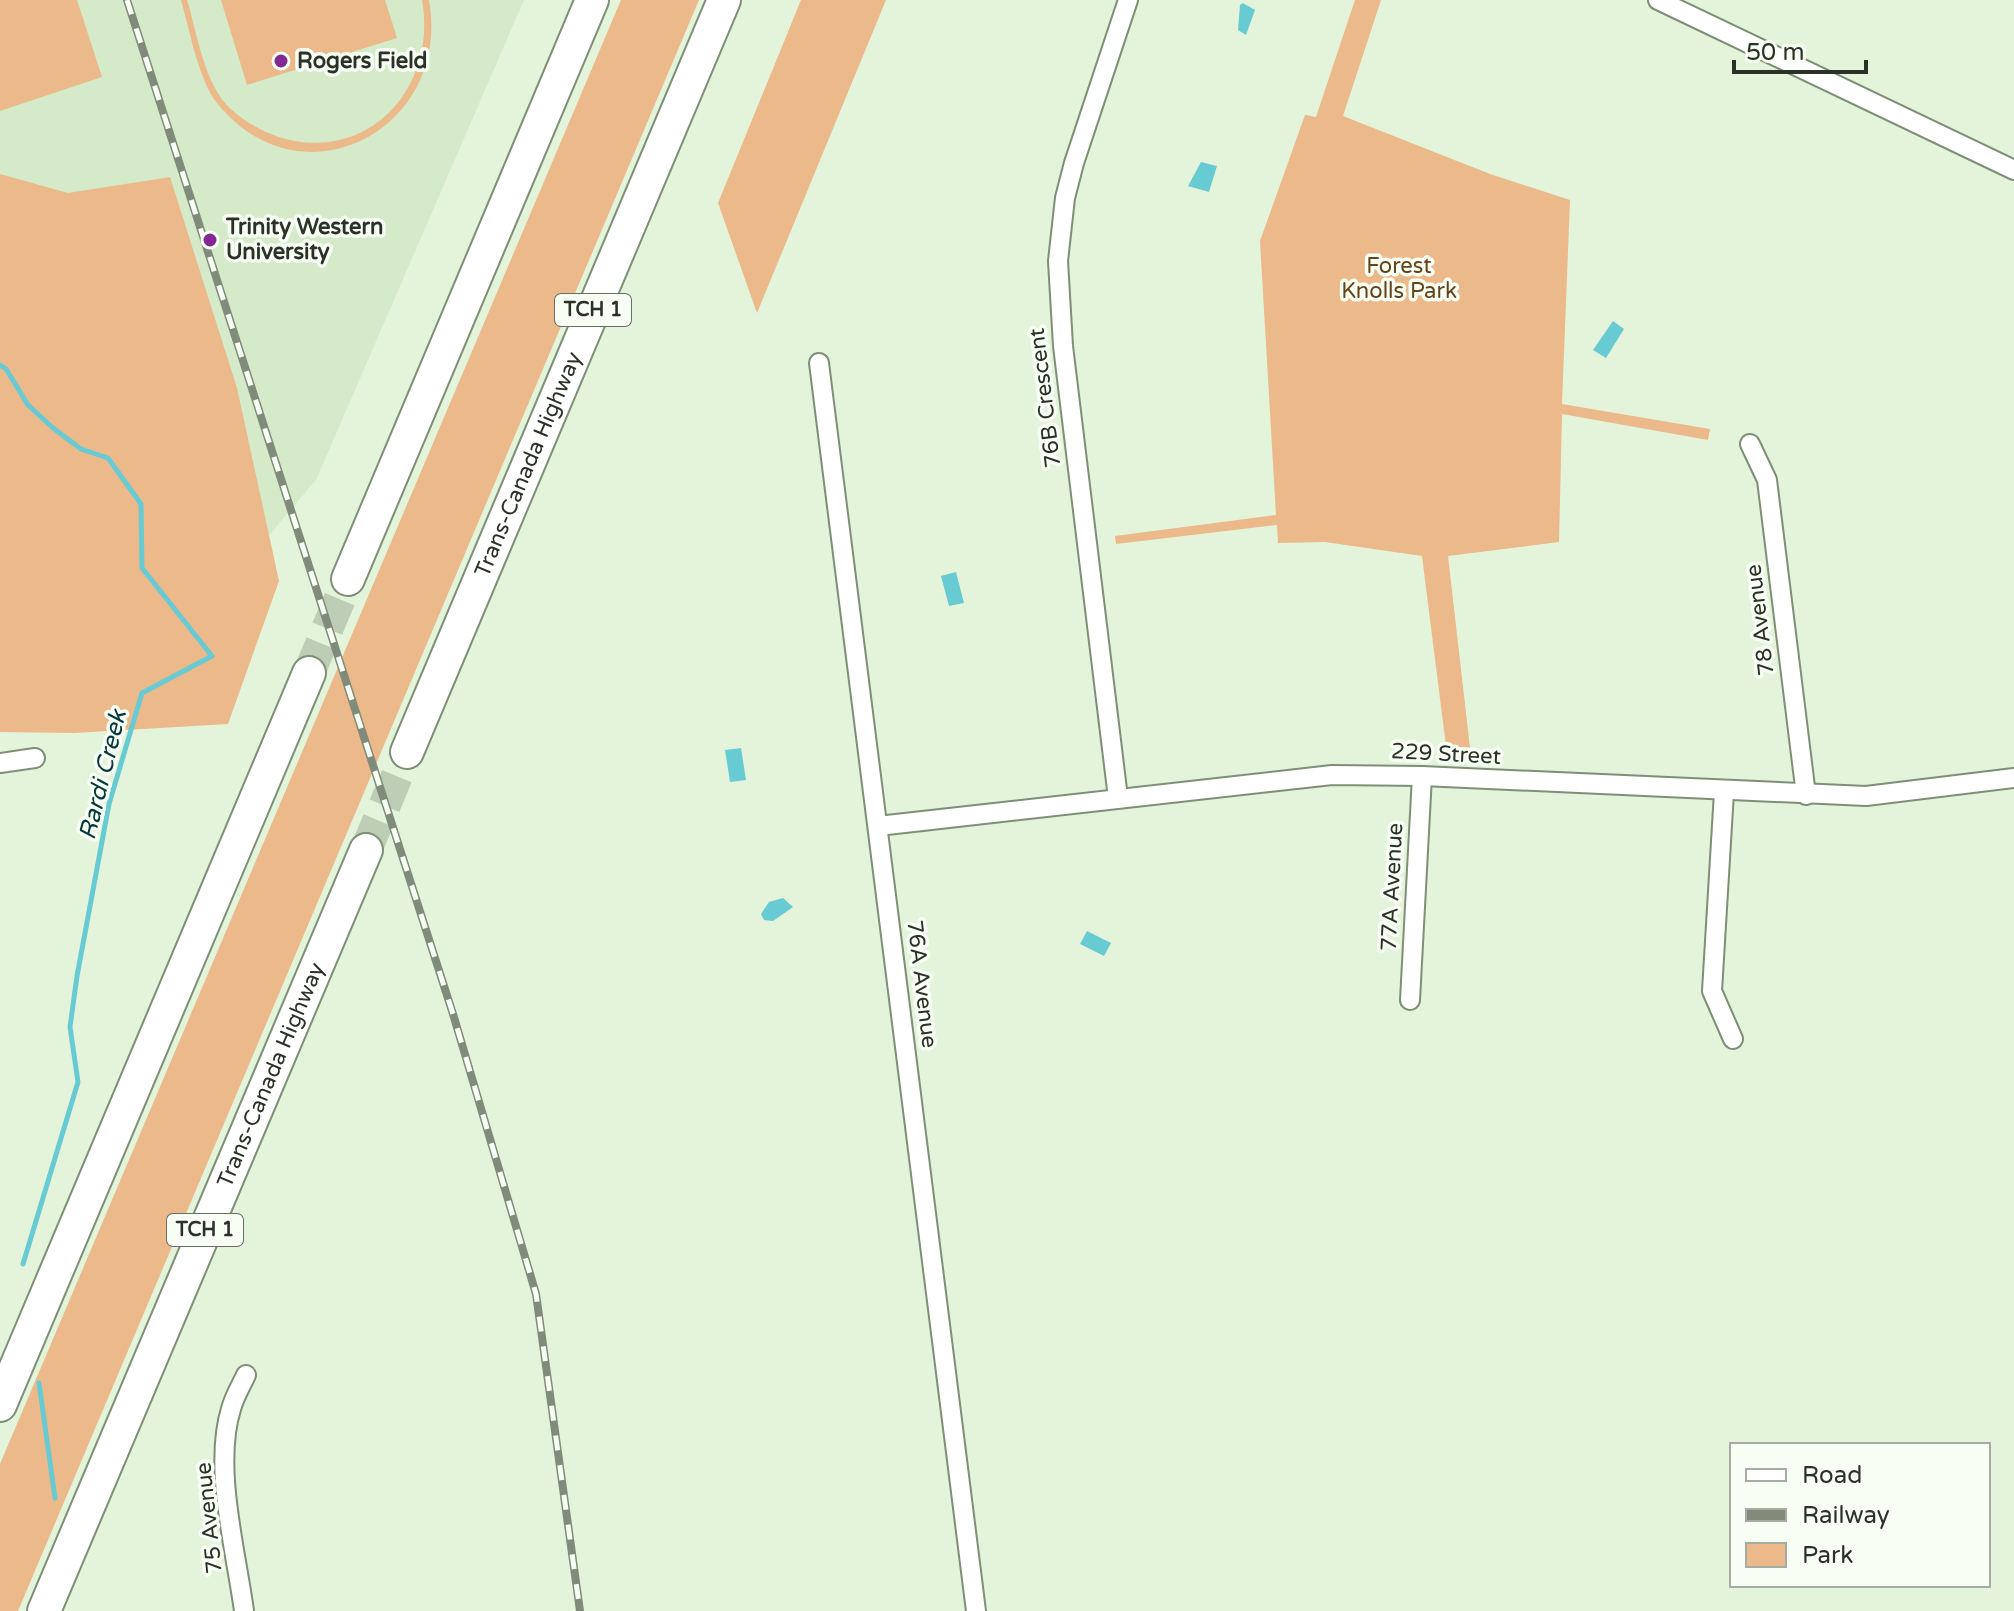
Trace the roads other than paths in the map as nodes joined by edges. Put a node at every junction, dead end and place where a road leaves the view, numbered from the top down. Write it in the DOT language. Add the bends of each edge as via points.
graph roads {
  1 [pos="592,0"];
  2 [pos="724,0"];
  3 [pos="1128,0"];
  4 [pos="1658,0"];
  5 [pos="2014,170"];
  6 [pos="819,363"];
  7 [pos="1750,444"];
  8 [pos="348,579"];
  9 [pos="309,673"];
  10 [pos="407,752"];
  11 [pos="35,758"];
  12 [pos="0,763"];
  13 [pos="1422,776"];
  14 [pos="2014,778"];
  15 [pos="1724,792"];
  16 [pos="1806,795"];
  17 [pos="1118,798"];
  18 [pos="878,826"];
  19 [pos="366,850"];
  20 [pos="1410,1000"];
  21 [pos="1733,1039"];
  22 [pos="40,1310"];
  23 [pos="246,1375"];
  24 [pos="0,1389"];
  25 [pos="0,1405"];
  26 [pos="119,1435"];
  27 [pos="44,1611"];
  28 [pos="68,1611"];
  29 [pos="244,1611"];
  30 [pos="976,1611"];
  1 -- 8 [label="highway"];
  2 -- 10 [label="highway, Trans-Canada Highway / TCH 1"];
  3 -- 17 [label="street, 76B Crescent" via="1071,175 1058,261 1063,346"];
  4 -- 5 [label="street"];
  6 -- 18 [label="street, 76A Avenue"];
  7 -- 16 [label="street, 78 Avenue" via="1767,480"];
  9 -- 22 [label="highway"];
  11 -- 12 [label="street"];
  13 -- 15 [label="street, 229 Street"];
  13 -- 17 [label="street, 229 Street" via="1332,775"];
  13 -- 20 [label="street, 77A Avenue"];
  14 -- 16 [label="street, 229 Street" via="1866,796"];
  15 -- 16 [label="street, 229 Street"];
  15 -- 21 [label="street" via="1712,991"];
  17 -- 18 [label="street, 229 Street"];
  18 -- 30 [label="street, 76A Avenue"];
  19 -- 26 [label="highway, Trans-Canada Highway / TCH 1"];
  22 -- 24 [label="highway"];
  22 -- 25 [label="highway"];
  23 -- 29 [label="street, 75 Avenue" via="231,1407 225,1476"];
  26 -- 27 [label="highway, Trans-Canada Highway / TCH 1"];
  26 -- 28 [label="highway"];
}
